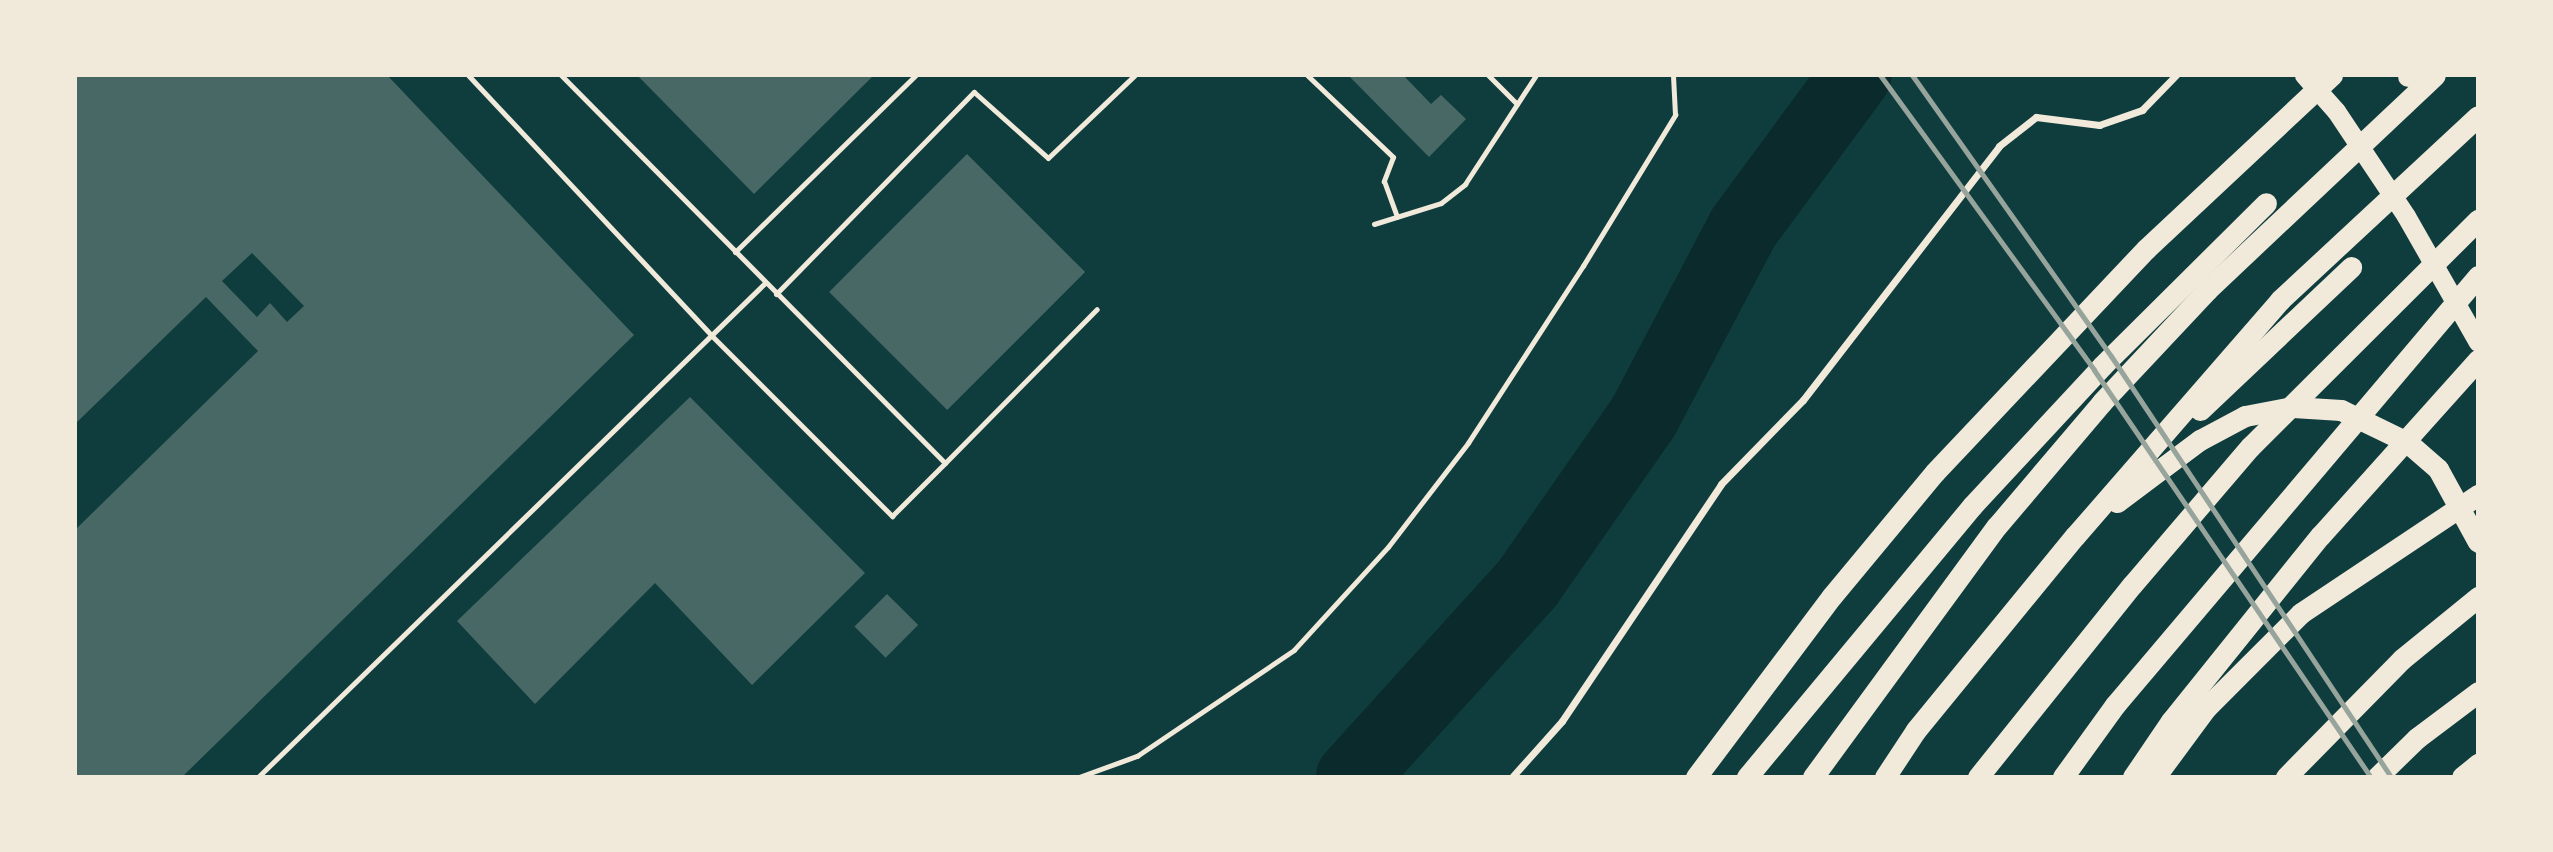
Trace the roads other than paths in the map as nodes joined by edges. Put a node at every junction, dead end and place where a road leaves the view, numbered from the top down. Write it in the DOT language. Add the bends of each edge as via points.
graph roads {
  1 [pos="467,75"];
  2 [pos="561,75"];
  3 [pos="916,75"];
  4 [pos="1135,75"];
  5 [pos="1307,75"];
  6 [pos="1488,75"];
  7 [pos="1536,75"];
  8 [pos="2176,75"];
  9 [pos="2304,75"];
  10 [pos="2332,75"];
  11 [pos="2435,75"];
  12 [pos="1517,104"];
  13 [pos="2478,116"];
  14 [pos="2266,204"];
  15 [pos="1397,217"];
  16 [pos="2478,220"];
  17 [pos="1374,224"];
  18 [pos="735,253"];
  19 [pos="2351,267"];
  20 [pos="2478,276"];
  21 [pos="765,283"];
  22 [pos="776,294"];
  23 [pos="1097,309"];
  24 [pos="712,336"];
  25 [pos="2478,342"];
  26 [pos="2478,360"];
  27 [pos="945,463"];
  28 [pos="2478,495"];
  29 [pos="2478,542"];
  30 [pos="2050,552"];
  31 [pos="2478,597"];
  32 [pos="2478,692"];
  33 [pos="1778,740"];
  34 [pos="2478,764"];
  35 [pos="258,777"];
  36 [pos="1512,777"];
  37 [pos="1696,777"];
  38 [pos="1747,777"];
  39 [pos="1756,777"];
  40 [pos="1813,777"];
  41 [pos="1886,777"];
  42 [pos="1978,777"];
  43 [pos="2063,777"];
  44 [pos="2133,777"];
  45 [pos="2155,777"];
  46 [pos="2286,777"];
  47 [pos="2377,777"];
  48 [pos="2462,777"];
  1 -- 24 [label="lane"];
  2 -- 18 [label="lane"];
  3 -- 18 [label="lane"];
  4 -- 22 [label="lane" via="1048,158 974,92"];
  5 -- 15 [label="lane" via="1393,157 1384,181"];
  6 -- 12 [label="lane"];
  7 -- 12 [label="lane"];
  8 -- 36 [label="street" via="2142,110 2099,125 2036,117 2000,146 1803,400 1721,484 1562,721"];
  9 -- 25 [label="highway" via="2336,111 2406,216"];
  10 -- 37 [label="highway" via="2146,249 1935,472 1832,596"];
  11 -- 40 [label="highway" via="2207,289 2102,402 1997,526"];
  12 -- 15 [label="lane" via="1465,184 1441,203"];
  13 -- 41 [label="highway" via="2280,300 2067,547 1916,730"];
  14 -- 33 [label="highway" via="2102,366 1972,506"];
  15 -- 17 [label="lane"];
  16 -- 42 [label="highway" via="2250,447"];
  18 -- 21 [label="lane"];
  19 -- 30 [label="highway"];
  20 -- 43 [label="highway" via="2115,705"];
  21 -- 22 [label="lane"];
  21 -- 24 [label="lane"];
  22 -- 27 [label="lane"];
  23 -- 27 [label="lane"];
  24 -- 27 [label="lane" via="892,516"];
  24 -- 35 [label="lane"];
  26 -- 44 [label="highway" via="2319,536 2171,721"];
  28 -- 45 [label="highway" via="2301,613 2206,708"];
  29 -- 30 [label="highway" via="2438,469 2407,442 2341,410 2293,407 2245,416 2200,440"];
  30 -- 41 [label="highway" via="1927,699"];
  31 -- 46 [label="highway" via="2402,659"];
  32 -- 47 [label="highway" via="2417,738"];
  33 -- 38 [label="highway"];
  33 -- 39 [label="highway"];
  34 -- 48 [label="highway"];
}
